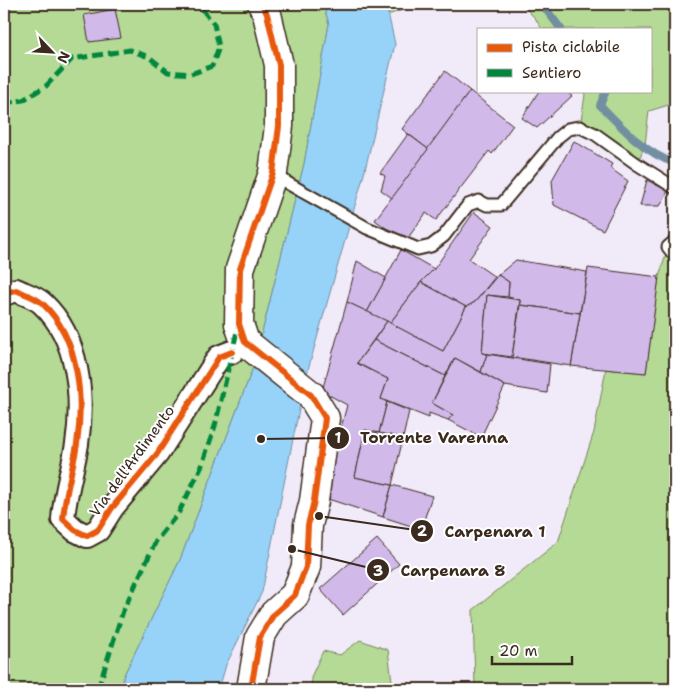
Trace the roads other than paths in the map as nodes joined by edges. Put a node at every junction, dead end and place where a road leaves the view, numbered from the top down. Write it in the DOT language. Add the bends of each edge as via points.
graph roads {
  1 [pos="262,4"];
  2 [pos="281,178"];
  3 [pos="675,188"];
  4 [pos="675,241"];
  5 [pos="675,256"];
  6 [pos="4,294"];
  7 [pos="240,348"];
  8 [pos="251,689"];
  1 -- 2 [label="street" via="279,65"];
  2 -- 3 [label="lane" via="366,228 418,249 431,246 444,236 468,205 479,201 501,205 568,129 580,127 595,134"];
  2 -- 7 [label="street" via="240,269 239,324 245,342"];
  4 -- 5 [label="lane" via="668,247"];
  6 -- 7 [label="street, Via dell'Ardimento" via="16,290 42,302 60,323 72,354 81,397 77,444 64,500 63,519 87,536 98,530 157,454 219,357"];
  7 -- 8 [label="street" via="311,395 325,418 308,525 306,567 295,595 274,614 260,636"];
}
